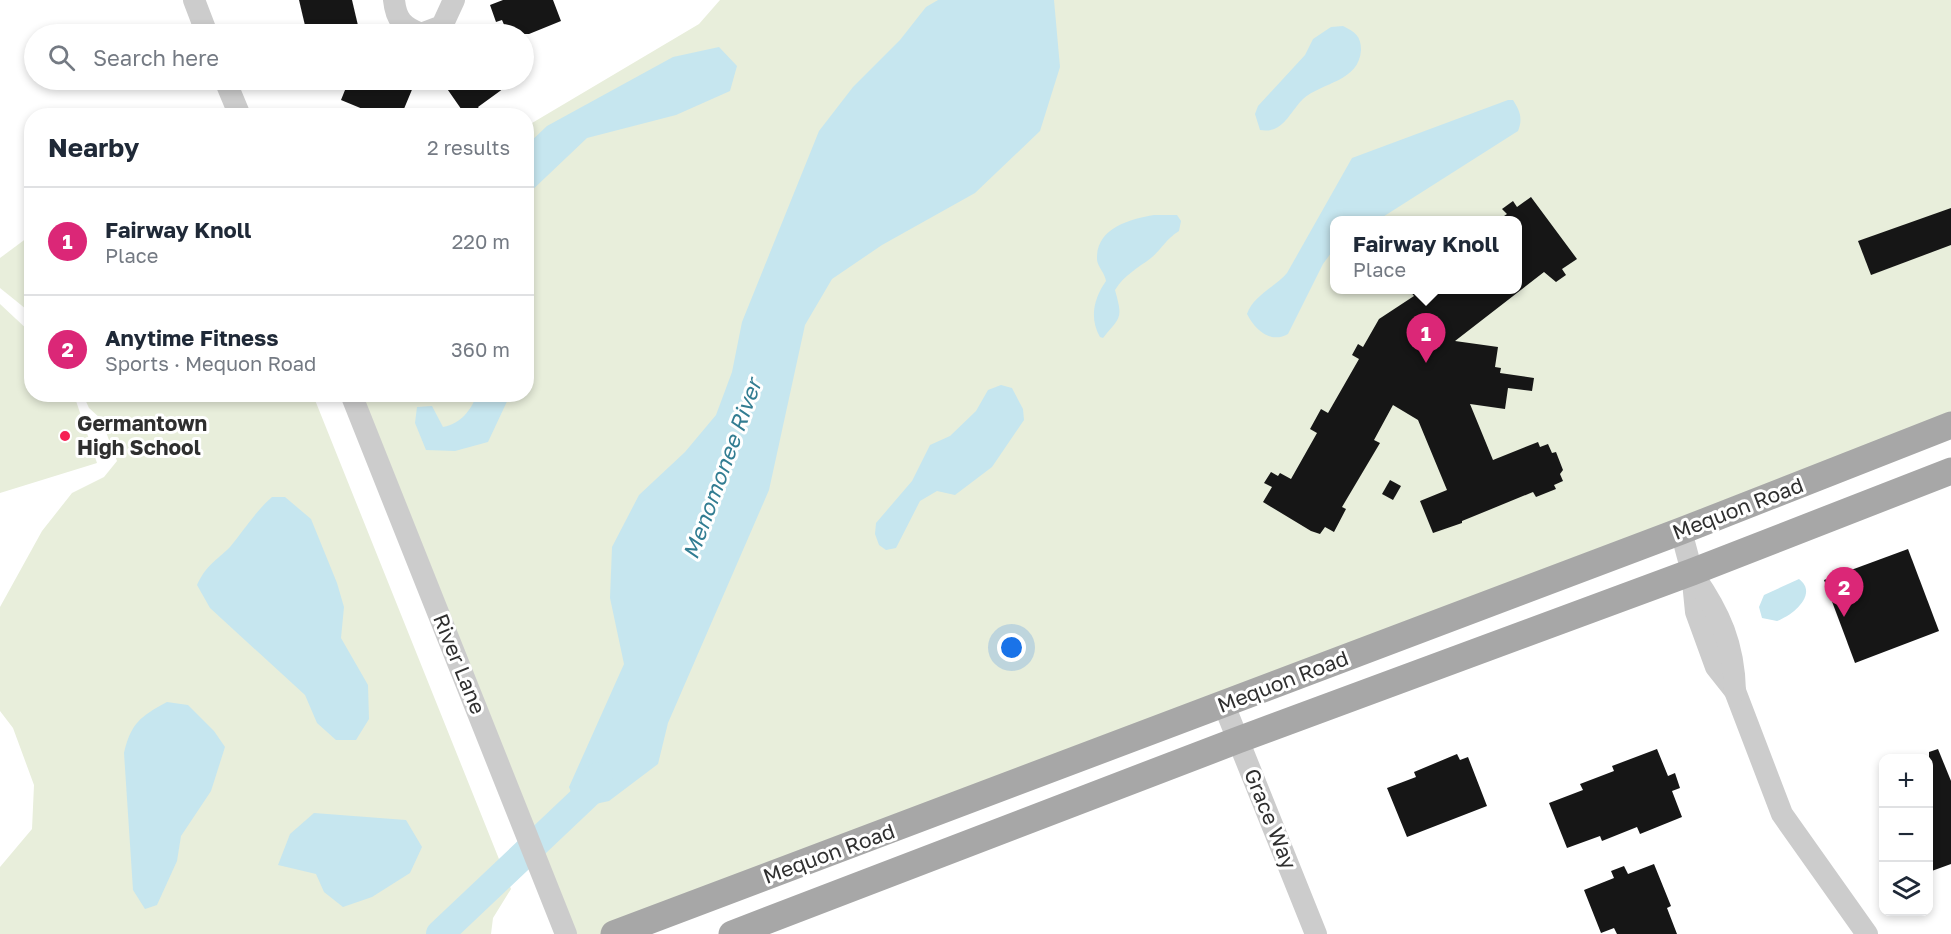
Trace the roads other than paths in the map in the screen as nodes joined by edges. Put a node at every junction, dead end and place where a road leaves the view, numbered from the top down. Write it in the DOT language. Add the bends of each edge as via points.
graph roads {
  1 [pos="194,0"];
  2 [pos="394,0"];
  3 [pos="454,0"];
  4 [pos="203,24"];
  5 [pos="402,24"];
  6 [pos="443,24"];
  7 [pos="229,90"];
  8 [pos="237,108"];
  9 [pos="354,402"];
  10 [pos="1951,425"];
  11 [pos="1951,471"];
  12 [pos="1681,531"];
  13 [pos="1692,572"];
  14 [pos="1224,705"];
  15 [pos="1238,740"];
  16 [pos="872,838"];
  17 [pos="886,875"];
  18 [pos="566,934"];
  19 [pos="614,934"];
  20 [pos="732,934"];
  21 [pos="1316,934"];
  22 [pos="1867,934"];
  1 -- 4 [label="street"];
  2 -- 5 [label="street"];
  3 -- 6 [label="street"];
  7 -- 8 [label="street"];
  9 -- 18 [label="street, River Lane"];
  10 -- 12 [label="main road, Mequon Road"];
  11 -- 13 [label="main road, Mequon Road"];
  12 -- 13 [label="street"];
  12 -- 14 [label="main road, Mequon Road"];
  13 -- 15 [label="main road, Mequon Road"];
  13 -- 22 [label="street" via="1714,605 1734,660 1735,691 1782,814"];
  14 -- 15 [label="street, Grace Way"];
  14 -- 16 [label="main road, Mequon Road"];
  15 -- 17 [label="main road, Mequon Road"];
  15 -- 21 [label="street, Grace Way"];
  16 -- 17 [label="main road"];
  16 -- 19 [label="main road, Mequon Road"];
  17 -- 20 [label="main road, Mequon Road"];
}
